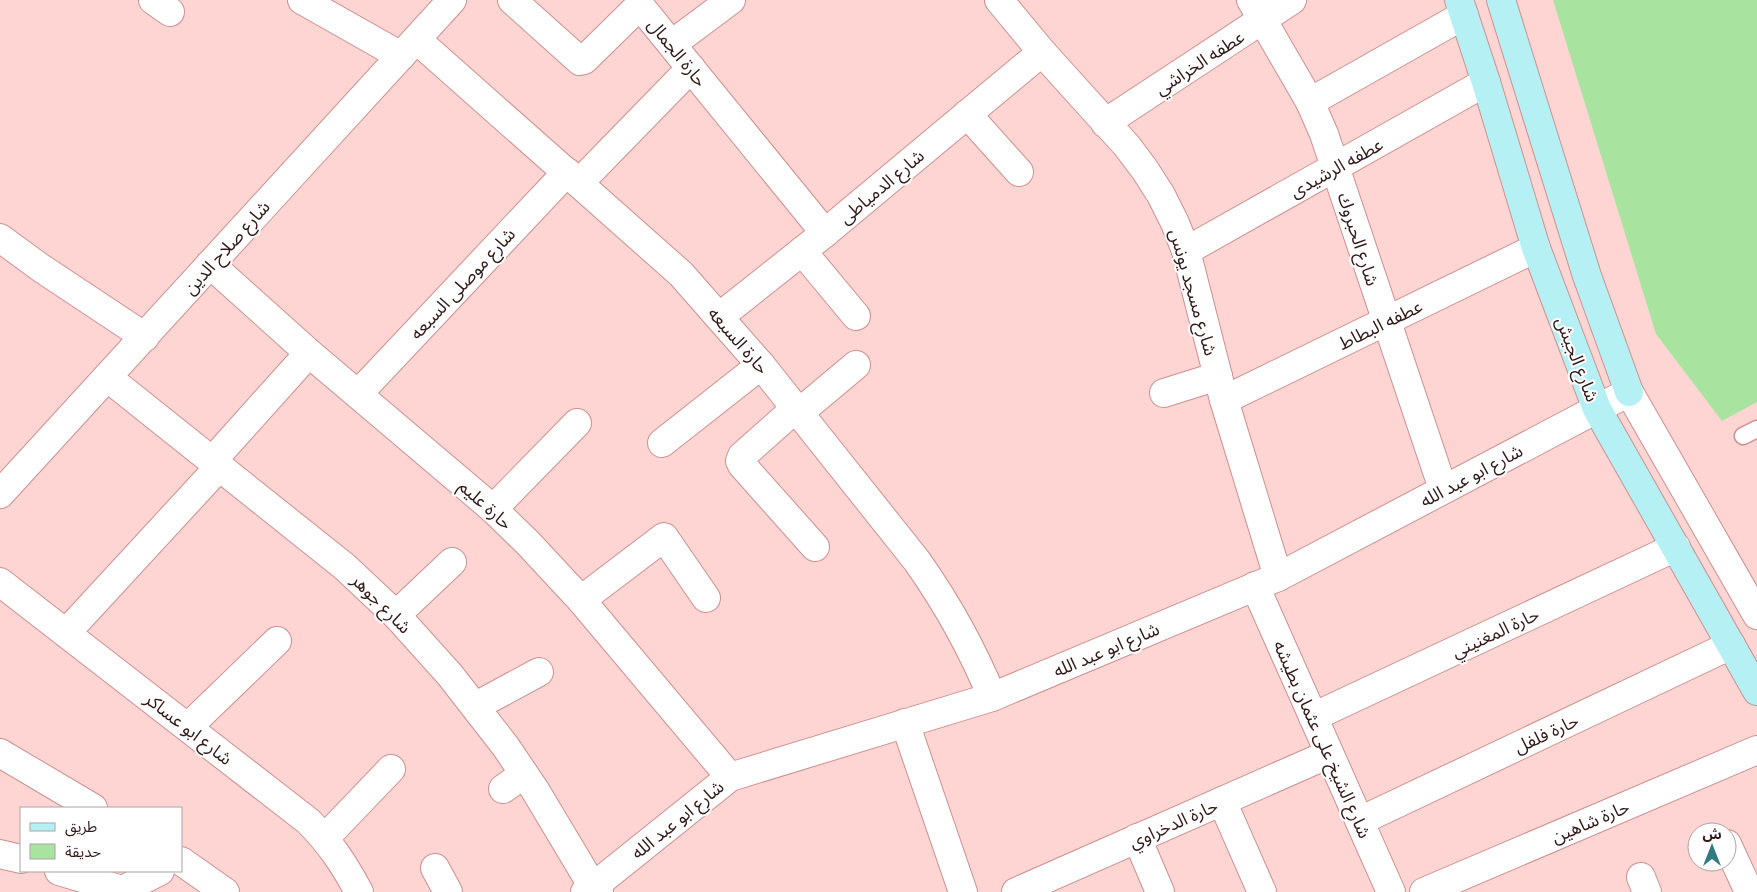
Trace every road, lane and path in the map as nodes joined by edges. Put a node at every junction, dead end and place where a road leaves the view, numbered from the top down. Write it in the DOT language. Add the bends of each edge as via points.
graph roads {
  1 [pos="302,0"];
  2 [pos="452,0"];
  3 [pos="512,0"];
  4 [pos="730,0"];
  5 [pos="1292,0"];
  6 [pos="1501,0"];
  7 [pos="1011,4"];
  8 [pos="1462,7"];
  9 [pos="1257,10"];
  10 [pos="672,44"];
  11 [pos="409,48"];
  12 [pos="1042,52"];
  13 [pos="691,68"];
  14 [pos="1486,82"];
  15 [pos="1310,102"];
  16 [pos="967,114"];
  17 [pos="1106,123"];
  18 [pos="1335,167"];
  19 [pos="1019,172"];
  20 [pos="573,177"];
  21 [pos="825,233"];
  22 [pos="0,238"];
  23 [pos="1536,248"];
  24 [pos="802,251"];
  25 [pos="1186,251"];
  26 [pos="210,264"];
  27 [pos="719,316"];
  28 [pos="856,316"];
  29 [pos="1386,321"];
  30 [pos="145,337"];
  31 [pos="309,352"];
  32 [pos="856,364"];
  33 [pos="761,365"];
  34 [pos="107,378"];
  35 [pos="1221,388"];
  36 [pos="1629,392"];
  37 [pos="1164,393"];
  38 [pos="358,394"];
  39 [pos="798,410"];
  40 [pos="1597,410"];
  41 [pos="577,423"];
  42 [pos="662,443"];
  43 [pos="216,463"];
  44 [pos="1443,489"];
  45 [pos="0,494"];
  46 [pos="494,509"];
  47 [pos="815,547"];
  48 [pos="1676,547"];
  49 [pos="452,562"];
  50 [pos="0,582"];
  51 [pos="1266,582"];
  52 [pos="706,598"];
  53 [pos="581,600"];
  54 [pos="396,615"];
  55 [pos="1757,615"];
  56 [pos="66,633"];
  57 [pos="277,641"];
  58 [pos="1731,645"];
  59 [pos="539,672"];
  60 [pos="1757,691"];
  61 [pos="992,697"];
  62 [pos="476,706"];
  63 [pos="1313,717"];
  64 [pos="906,723"];
  65 [pos="188,727"];
  66 [pos="1757,750"];
  67 [pos="0,753"];
  68 [pos="1329,754"];
  69 [pos="391,769"];
  70 [pos="730,777"];
  71 [pos="1222,801"];
  72 [pos="91,807"];
  73 [pos="1360,820"];
  74 [pos="325,838"];
  75 [pos="1137,838"];
  76 [pos="0,854"];
  77 [pos="20,859"];
  78 [pos="182,862"];
  79 [pos="1737,866"];
  80 [pos="435,868"];
  81 [pos="62,872"];
  82 [pos="158,872"];
  83 [pos="1054,884"];
  84 [pos="592,890"];
  85 [pos="121,891"];
  86 [pos="226,892"];
  87 [pos="359,892"];
  88 [pos="448,892"];
  89 [pos="963,892"];
  90 [pos="1016,892"];
  91 [pos="1160,892"];
  92 [pos="1262,892"];
  93 [pos="1391,892"];
  94 [pos="1424,892"];
  95 [pos="1749,892"];
  1 -- 11 [label="street, حارة السبعه"];
  2 -- 11 [label="street, شارع صلاح الدين"];
  3 -- 10 [label="street, حارة الجمال" via="580,61 640,7"];
  4 -- 10 [label="street"];
  5 -- 9 [label="street, عطفه الخراشي"];
  6 -- 36 [label="main road, شارع الجيش" via="1587,276"];
  7 -- 12 [label="street, شارع مسجد يونس"];
  8 -- 14 [label="main road, شارع الجيش"];
  8 -- 15 [label="street"];
  9 -- 15 [label="street, شارع الحبروك"];
  9 -- 17 [label="street, عطفه الخراشي"];
  10 -- 13 [label="street, حارة الجمال"];
  11 -- 20 [label="street, حارة السبعه"];
  11 -- 26 [label="street, شارع صلاح الدين"];
  12 -- 16 [label="street, شارع الدمياطى"];
  12 -- 17 [label="street, شارع مسجد يونس"];
  13 -- 20 [label="street, شارع موصلى السبعه"];
  13 -- 21 [label="street, حارة الجمال"];
  14 -- 18 [label="street, عطفه الرشيدى"];
  14 -- 23 [label="main road, شارع الجيش"];
  15 -- 18 [label="street, شارع الحبروك"];
  16 -- 19 [label="street"];
  16 -- 21 [label="street, شارع الدمياطى"];
  17 -- 25 [label="street, شارع مسجد يونس" via="1154,182"];
  18 -- 25 [label="street, عطفه الرشيدى"];
  18 -- 29 [label="street, شارع الحبروك"];
  20 -- 27 [label="street, حارة السبعه" via="681,274"];
  20 -- 38 [label="street, شارع موصلى السبعه"];
  21 -- 24 [label="street, شارع الدمياطى"];
  22 -- 30 [label="street"];
  23 -- 29 [label="street, عطفه البطاط"];
  23 -- 40 [label="main road, شارع الجيش"];
  24 -- 27 [label="street, شارع الدمياطى"];
  24 -- 28 [label="street"];
  25 -- 35 [label="street, شارع مسجد يونس"];
  26 -- 30 [label="street, شارع صلاح الدين"];
  26 -- 31 [label="street, حارة عليم"];
  27 -- 33 [label="street, حارة السبعه"];
  29 -- 35 [label="street, عطفه البطاط"];
  29 -- 44 [label="street, شارع الحبروك"];
  30 -- 34 [label="street, شارع صلاح الدين"];
  31 -- 38 [label="street, حارة عليم"];
  31 -- 43 [label="street"];
  32 -- 39 [label="street"];
  33 -- 39 [label="street, حارة السبعه"];
  33 -- 42 [label="street"];
  34 -- 43 [label="street, شارع جوهر"];
  34 -- 45 [label="street, شارع صلاح الدين"];
  35 -- 37 [label="street, عطفه البطاط"];
  35 -- 51 [label="street, شارع مسجد يونس"];
  36 -- 40 [label="street, شارع ابو عبد الله"];
  36 -- 55 [label="street, شارع الجيش"];
  38 -- 46 [label="street, حارة عليم"];
  39 -- 47 [label="street" via="740,461"];
  39 -- 61 [label="street, حارة السبعه" via="940,593 960,627"];
  40 -- 44 [label="street, شارع ابو عبد الله"];
  40 -- 48 [label="main road, شارع الجيش"];
  41 -- 46 [label="street"];
  43 -- 54 [label="street, شارع جوهر" via="345,567"];
  43 -- 56 [label="street"];
  44 -- 51 [label="street, شارع ابو عبد الله"];
  46 -- 53 [label="street, حارة عليم"];
  48 -- 58 [label="main road, شارع الجيش"];
  48 -- 63 [label="street, حارة المغنيني"];
  49 -- 54 [label="street"];
  50 -- 56 [label="street, شارع ابو عساكر"];
  51 -- 61 [label="street, شارع ابو عبد الله"];
  51 -- 63 [label="street, شارع الشيخ على عثمان بطيشه"];
  52 -- 53 [label="street" via="664,537"];
  53 -- 70 [label="street, حارة عليم"];
  54 -- 62 [label="street, شارع جوهر"];
  56 -- 65 [label="street, شارع ابو عساكر"];
  57 -- 65 [label="street"];
  58 -- 60 [label="main road, شارع الجيش"];
  58 -- 73 [label="street, حارة فلفل"];
  59 -- 62 [label="street"];
  61 -- 64 [label="street, شارع ابو عبد الله"];
  62 -- 84 [label="street, شارع جوهر" via="514,781"];
  63 -- 68 [label="street, شارع الشيخ على عثمان بطيشه"];
  64 -- 70 [label="street, شارع ابو عبد الله"];
  64 -- 89 [label="street"];
  65 -- 74 [label="street, شارع ابو عساكر" via="308,821"];
  66 -- 94 [label="street, حارة شاهين"];
  67 -- 72 [label="street"];
  68 -- 71 [label="street, حارة الدخراوي"];
  68 -- 73 [label="street, شارع الشيخ على عثمان بطيشه"];
  69 -- 74 [label="street"];
  70 -- 84 [label="street, شارع ابو عبد الله"];
  71 -- 75 [label="street, حارة الدخراوي"];
  71 -- 92 [label="street"];
  73 -- 93 [label="street, شارع الشيخ على عثمان بطيشه"];
  74 -- 87 [label="street, شارع ابو عساكر"];
  75 -- 83 [label="street, حارة الدخراوي"];
  75 -- 91 [label="street"];
  76 -- 77 [label="street"];
  78 -- 86 [label="street"];
  79 -- 95 [label="street"];
  80 -- 88 [label="street"];
  81 -- 85 [label="street"];
  82 -- 85 [label="street"];
  83 -- 90 [label="street, حارة الدخراوي"];
}
